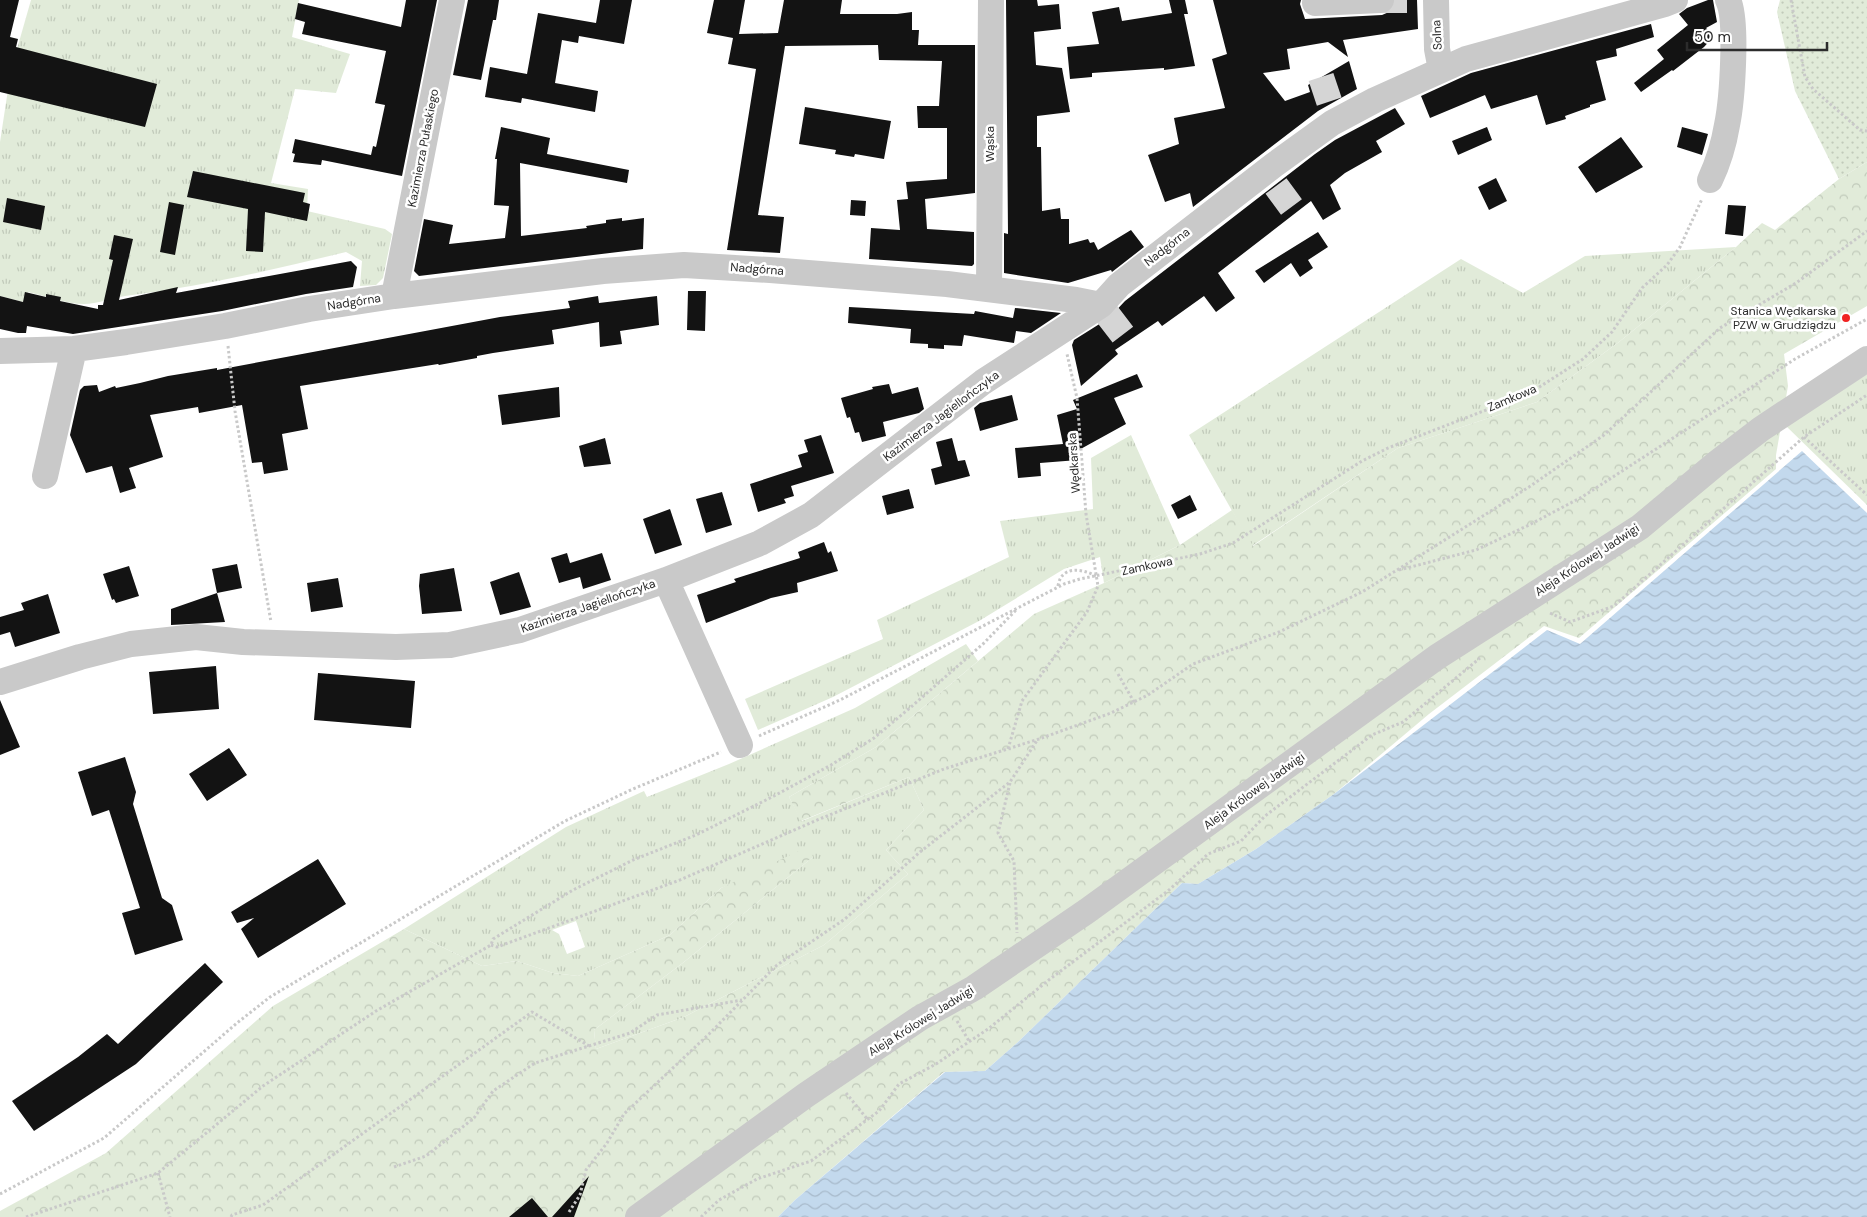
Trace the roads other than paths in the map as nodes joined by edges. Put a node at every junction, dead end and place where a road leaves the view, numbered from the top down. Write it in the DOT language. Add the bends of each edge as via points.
graph roads {
  1 [pos="452,0"];
  2 [pos="991,0"];
  3 [pos="1381,0"];
  4 [pos="1436,0"];
  5 [pos="1675,0"];
  6 [pos="1728,0"];
  7 [pos="1316,3"];
  8 [pos="1442,70"];
  9 [pos="1710,180"];
  10 [pos="989,288"];
  11 [pos="394,296"];
  12 [pos="1104,308"];
  13 [pos="74,349"];
  14 [pos="0,351"];
  15 [pos="1867,360"];
  16 [pos="45,476"];
  17 [pos="666,580"];
  18 [pos="0,682"];
  19 [pos="740,745"];
  20 [pos="638,1217"];
  1 -- 11 [label="street, Kazimierza Pułaskiego"];
  2 -- 10 [label="street, Wąska"];
  3 -- 7 [label="street"];
  4 -- 8 [label="street, Solna" via="1437,50"];
  5 -- 8 [label="street" via="1466,59"];
  6 -- 9 [label="street" via="1733,24 1730,103 1727,126"];
  8 -- 12 [label="street, Nadgórna" via="1334,112 1270,179 1119,285"];
  10 -- 11 [label="street, Nadgórna" via="684,265 604,271"];
  10 -- 12 [label="street, Nadgórna" via="1076,300"];
  11 -- 13 [label="street, Nadgórna"];
  12 -- 17 [label="street, Kazimierza Jagiellończyka" via="983,382 811,515 760,543"];
  13 -- 14 [label="street, Nadgórna"];
  13 -- 16 [label="street"];
  15 -- 20 [label="street, Aleja Królowej Jadwigi" via="1761,429 1640,527 1437,657 1087,911 974,988 920,1018"];
  17 -- 18 [label="street, Kazimierza Jagiellończyka" via="520,630 450,645 396,647 243,642 196,637 131,644"];
  17 -- 19 [label="street"];
}
